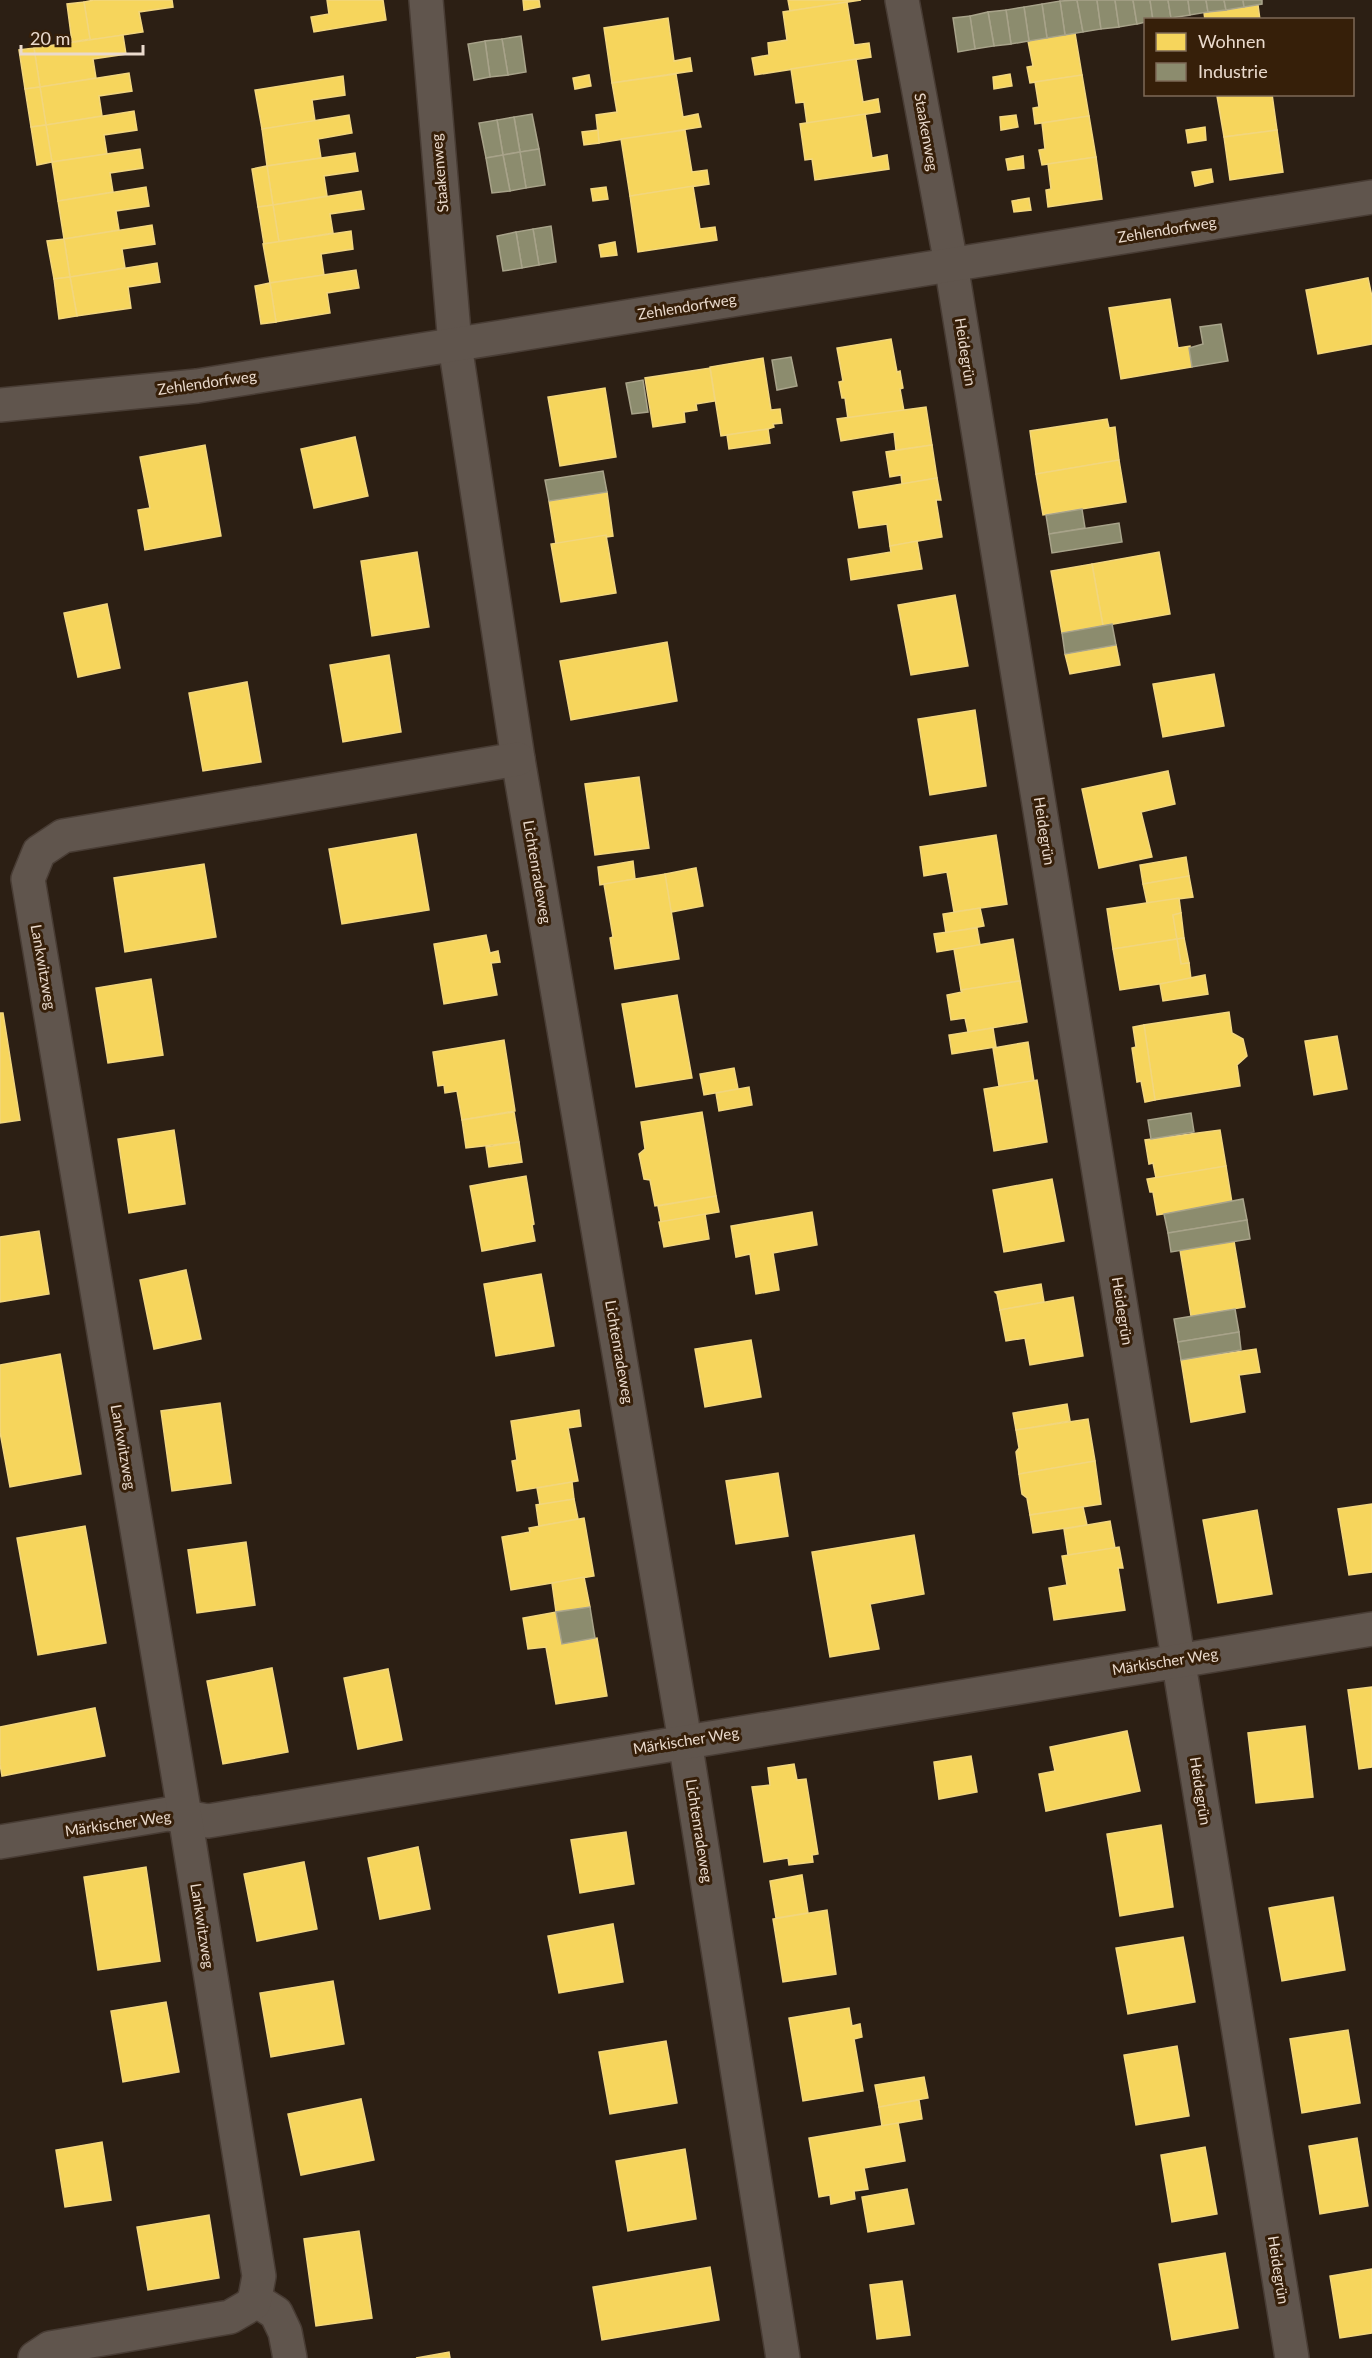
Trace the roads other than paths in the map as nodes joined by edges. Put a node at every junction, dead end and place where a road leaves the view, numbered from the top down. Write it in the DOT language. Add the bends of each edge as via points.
graph roads {
  1 [pos="426,0"];
  2 [pos="902,0"];
  3 [pos="1372,197"];
  4 [pos="951,264"];
  5 [pos="455,345"];
  6 [pos="0,405"];
  7 [pos="518,759"];
  8 [pos="1372,1629"];
  9 [pos="1179,1660"];
  10 [pos="685,1741"];
  11 [pos="176,1815"];
  12 [pos="0,1842"];
  13 [pos="254,2300"];
  14 [pos="35,2358"];
  15 [pos="290,2358"];
  16 [pos="783,2358"];
  17 [pos="1292,2358"];
  1 -- 5 [label="street, Staakenweg"];
  2 -- 4 [label="street, Staakenweg"];
  3 -- 4 [label="street, Zehlendorfweg"];
  4 -- 5 [label="street, Zehlendorfweg"];
  4 -- 9 [label="street, Heidegrün"];
  5 -- 6 [label="street, Zehlendorfweg" via="197,386"];
  5 -- 7 [label="street, Lichtenradeweg"];
  7 -- 10 [label="street, Lichtenradeweg"];
  7 -- 11 [label="street, Lankwitzweg" via="63,836 39,852 28,879"];
  8 -- 9 [label="street, Märkischer Weg"];
  9 -- 10 [label="street, Märkischer Weg"];
  9 -- 17 [label="street, Heidegrün"];
  10 -- 11 [label="street, Märkischer Weg" via="208,1821"];
  10 -- 16 [label="street, Lichtenradeweg"];
  11 -- 12 [label="street, Märkischer Weg"];
  11 -- 13 [label="street, Lankwitzweg" via="259,2276"];
  13 -- 14 [label="street" via="230,2317 50,2348"];
  13 -- 15 [label="street" via="276,2313"];
}
